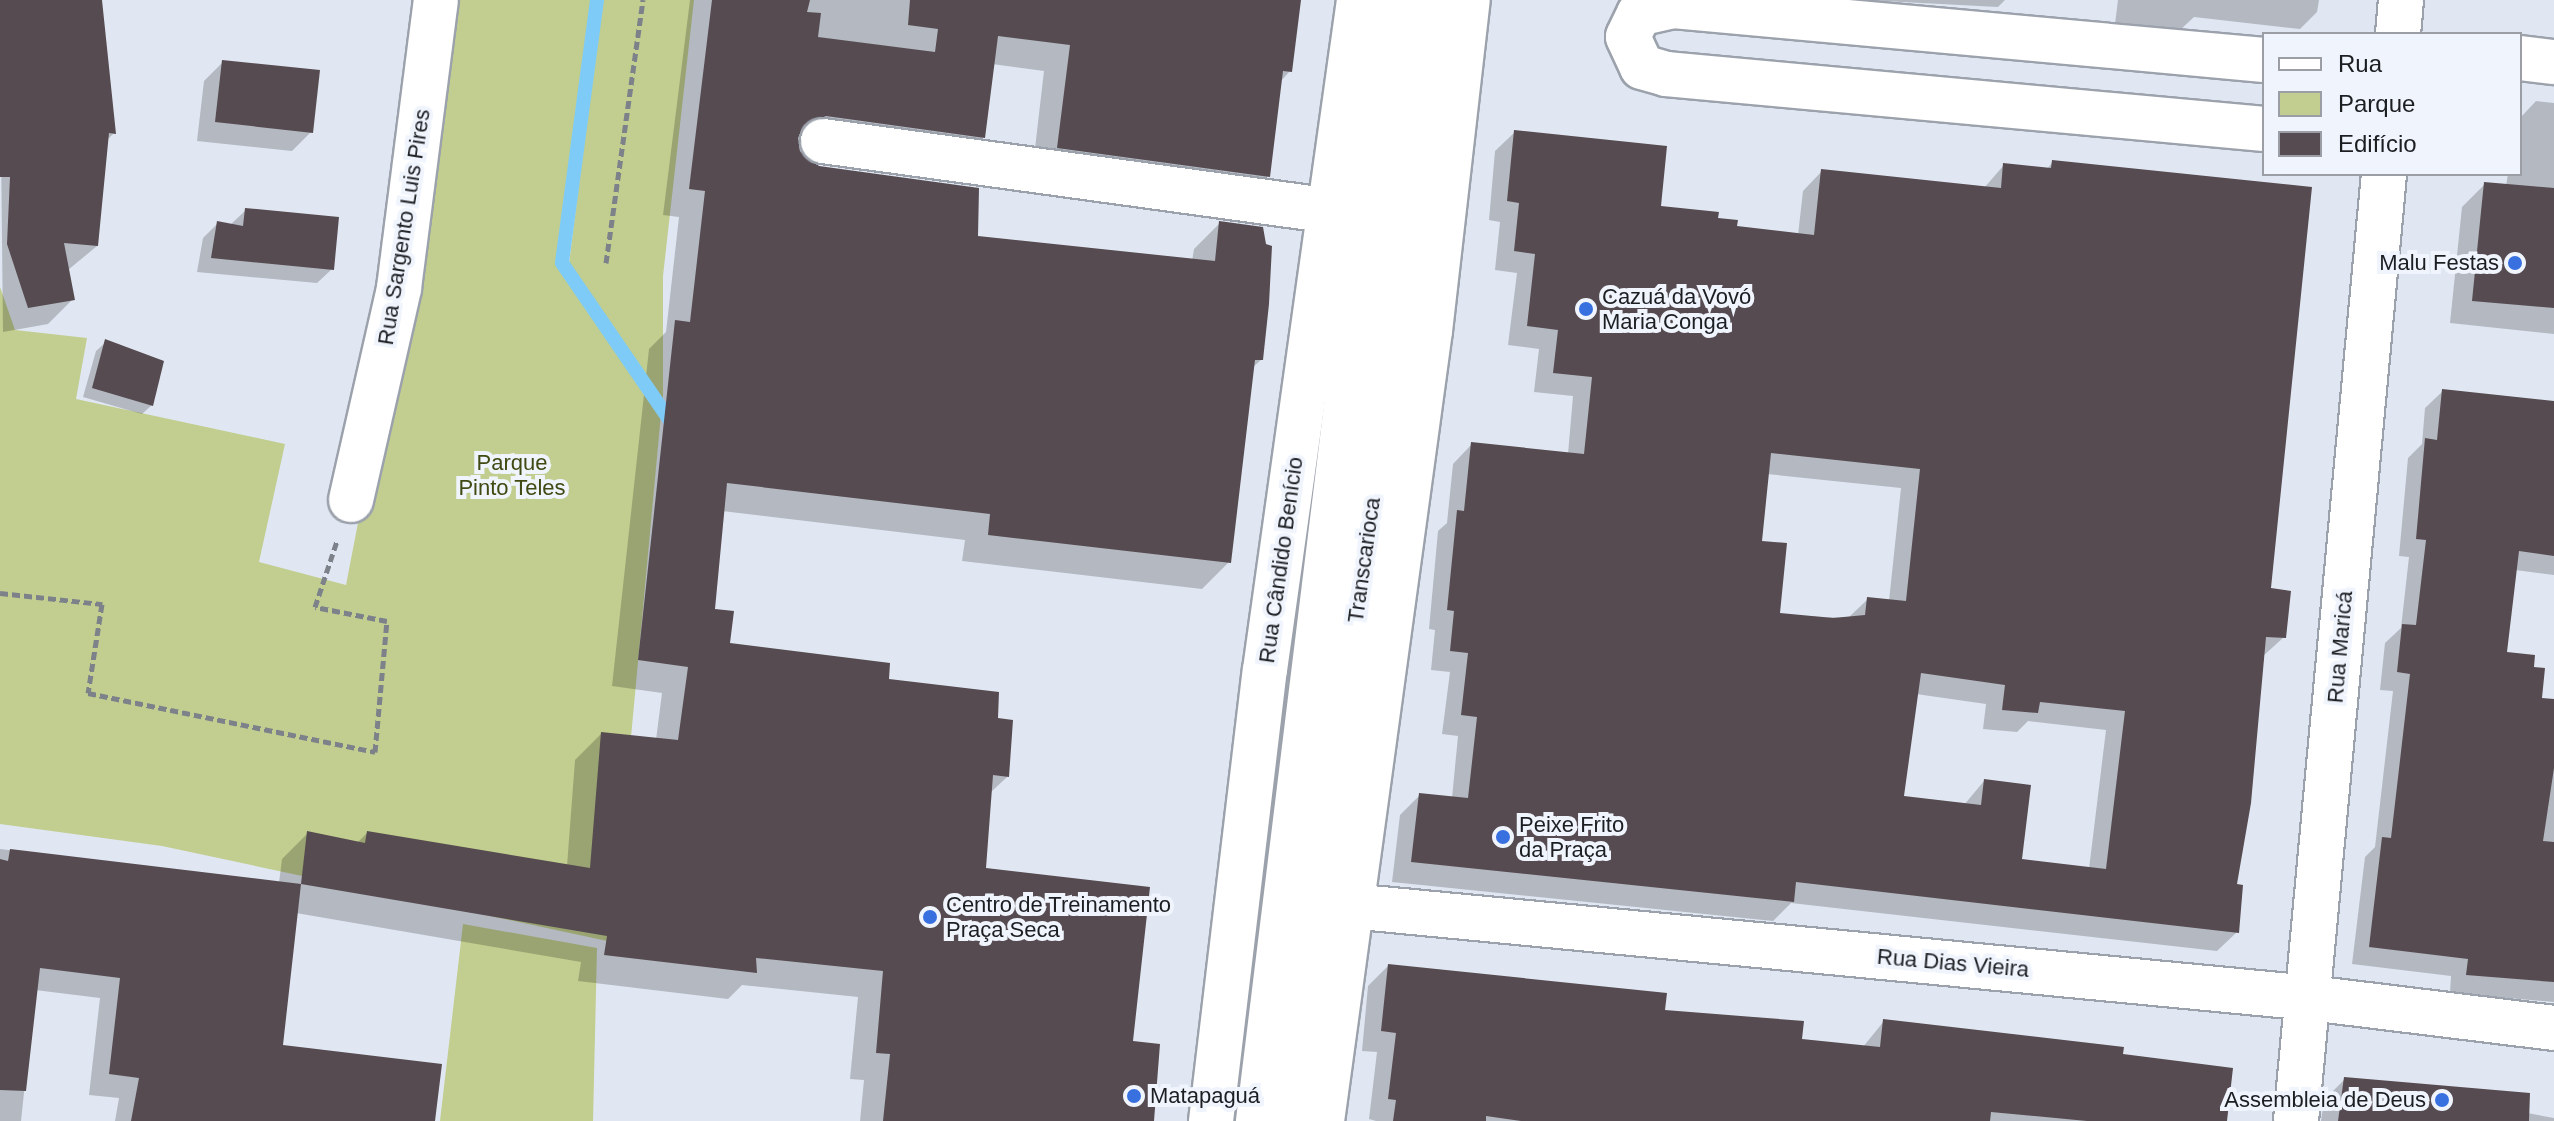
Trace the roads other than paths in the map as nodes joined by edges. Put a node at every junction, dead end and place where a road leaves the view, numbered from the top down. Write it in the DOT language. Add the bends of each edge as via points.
graph roads {
  1 [pos="436,0"];
  2 [pos="1359,0"];
  3 [pos="1396,0"];
  4 [pos="1439,0"];
  5 [pos="1468,0"];
  6 [pos="2401,0"];
  7 [pos="2398,32"];
  8 [pos="2522,58"];
  9 [pos="2262,60"];
  10 [pos="2554,62"];
  11 [pos="2262,129"];
  12 [pos="823,141"];
  13 [pos="2384,176"];
  14 [pos="1332,211"];
  15 [pos="351,500"];
  16 [pos="1350,906"];
  17 [pos="2310,998"];
  18 [pos="2554,1028"];
  19 [pos="1211,1121"];
  20 [pos="1258,1121"];
  21 [pos="1294,1121"];
  22 [pos="1322,1121"];
  23 [pos="2296,1121"];
  1 -- 15 [label="street, Rua Sargento Luis Pires" via="399,288"];
  2 -- 14 [label="street, Rua Cândido Benício"];
  3 -- 20 [label="street, Transcarioca"];
  4 -- 21 [label="street, Transcarioca"];
  5 -- 16 [label="street" via="1430,331"];
  6 -- 7 [label="street"];
  8 -- 10 [label="street"];
  9 -- 11 [label="street" via="1673,6 1639,14 1628,37 1642,67 1666,74"];
  12 -- 14 [label="street"];
  13 -- 17 [label="street, Rua Maricá"];
  14 -- 19 [label="street, Rua Cândido Benício" via="1265,670"];
  16 -- 17 [label="street, Rua Dias Vieira"];
  16 -- 22 [label="street"];
  17 -- 18 [label="street, Rua Dias Vieira"];
  17 -- 23 [label="street, Rua Maricá"];
}
